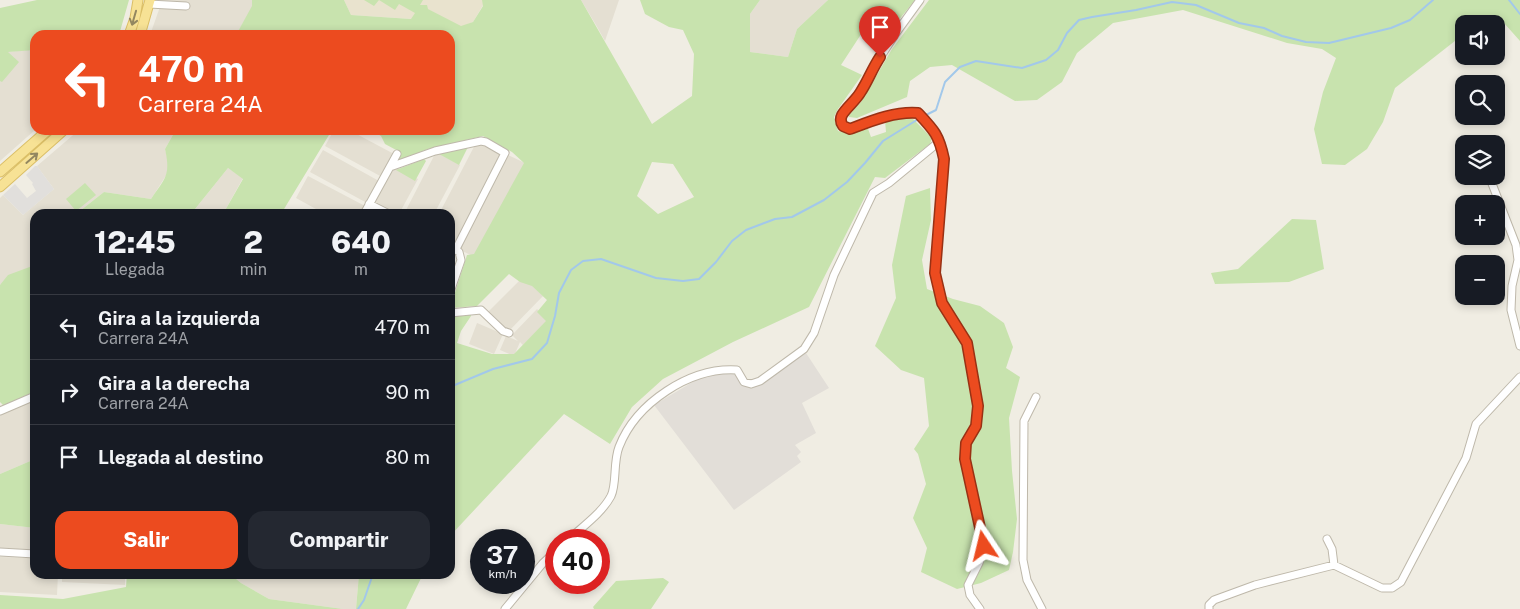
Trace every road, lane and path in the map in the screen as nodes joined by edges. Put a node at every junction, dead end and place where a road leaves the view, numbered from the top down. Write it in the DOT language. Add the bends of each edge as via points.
graph roads {
  1 [pos="138,0"];
  2 [pos="920,0"];
  3 [pos="150,2"];
  4 [pos="186,6"];
  5 [pos="130,30"];
  6 [pos="142,30"];
  7 [pos="42,135"];
  8 [pos="58,135"];
  9 [pos="940,141"];
  10 [pos="397,154"];
  11 [pos="390,167"];
  12 [pos="0,172"];
  13 [pos="1493,185"];
  14 [pos="0,186"];
  15 [pos="369,204"];
  16 [pos="366,209"];
  17 [pos="378,209"];
  18 [pos="455,244"];
  19 [pos="455,249"];
  20 [pos="455,276"];
  21 [pos="455,313"];
  22 [pos="509,334"];
  23 [pos="1520,346"];
  24 [pos="1520,377"];
  25 [pos="1036,397"];
  26 [pos="30,398"];
  27 [pos="0,411"];
  28 [pos="580,529"];
  29 [pos="1327,539"];
  30 [pos="0,552"];
  31 [pos="30,554"];
  32 [pos="545,562"];
  33 [pos="1334,565"];
  34 [pos="505,609"];
  35 [pos="980,609"];
  36 [pos="1042,609"];
  37 [pos="1209,609"];
  1 -- 5 [label="main road, one-way"];
  2 -- 9 [label="street" via="872,70 861,92 842,114 841,121 850,129 897,114 918,113"];
  3 -- 4 [label="street"];
  3 -- 6 [label="main road"];
  7 -- 12 [label="main road"];
  14 -- 8 [label="main road, one-way"];
  9 -- 28 [label="street" via="873,194 834,275 814,333 804,349 760,381 744,382 737,370 700,374 650,403 624,435 616,456 614,490 610,498"];
  9 -- 35 [label="street" via="944,159 935,273 942,303 967,343 978,406 976,426 966,443 965,459 984,546 968,585"];
  10 -- 11 [label="street"];
  11 -- 15 [label="street"];
  11 -- 18 [label="street" via="435,151 481,141 505,153"];
  13 -- 23 [label="street" via="1516,245 1518,260 1511,310"];
  15 -- 16 [label="street"];
  15 -- 17 [label="street"];
  19 -- 20 [label="street" via="460,260"];
  21 -- 22 [label="street" via="481,310"];
  24 -- 33 [label="street" via="1476,424 1466,458 1401,582 1392,588 1382,588"];
  25 -- 36 [label="street" via="1024,421 1023,560 1027,580"];
  26 -- 27 [label="street"];
  29 -- 33 [label="street"];
  30 -- 31 [label="street"];
  32 -- 34 [label="street"];
  33 -- 37 [label="street" via="1255,585 1214,600"];
}
